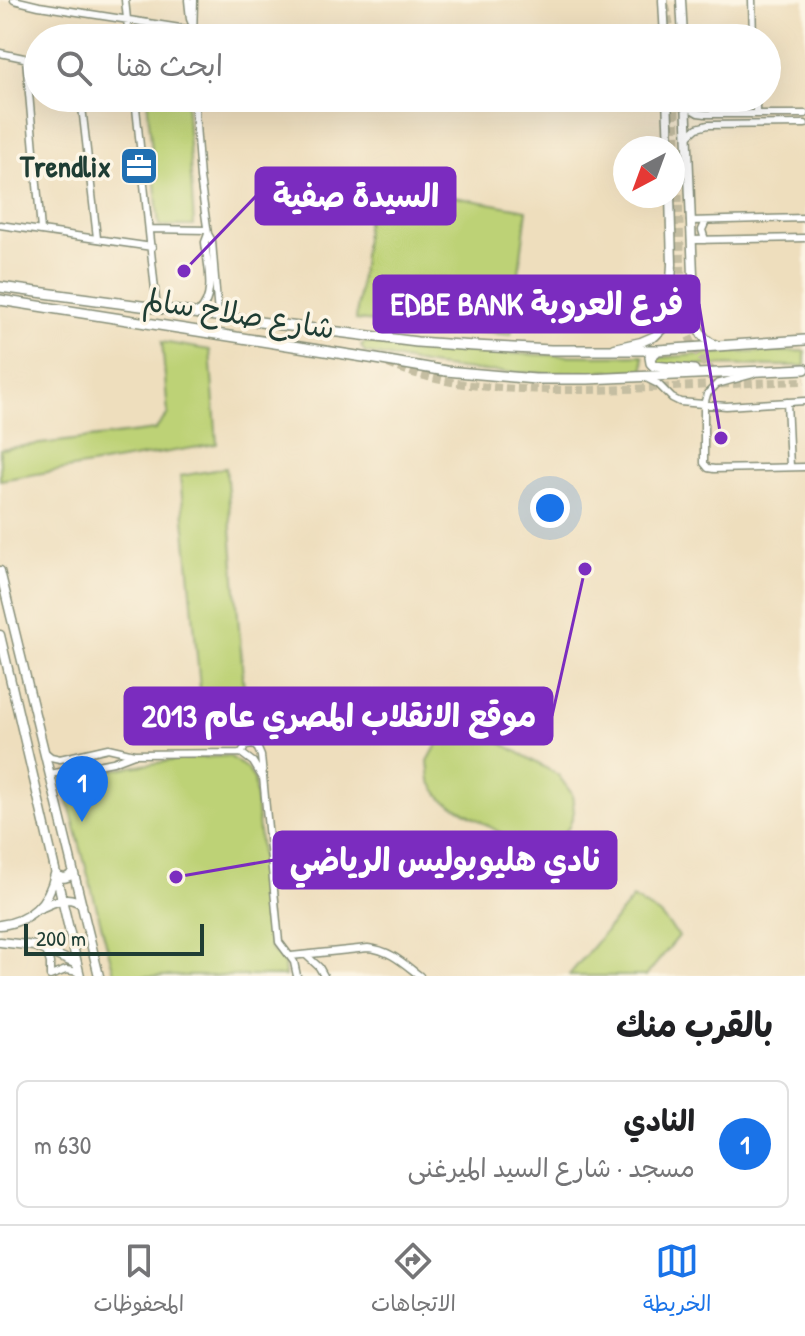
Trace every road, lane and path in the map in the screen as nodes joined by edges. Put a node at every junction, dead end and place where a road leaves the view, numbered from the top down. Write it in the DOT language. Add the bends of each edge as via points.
graph roads {
  1 [pos="14,0"];
  2 [pos="125,0"];
  3 [pos="188,0"];
  4 [pos="194,0"];
  5 [pos="663,0"];
  6 [pos="681,0"];
  7 [pos="752,0"];
  8 [pos="127,20"];
  9 [pos="127,24"];
  10 [pos="151,24"];
  11 [pos="191,24"];
  12 [pos="194,24"];
  13 [pos="664,24"];
  14 [pos="682,24"];
  15 [pos="753,24"];
  16 [pos="0,53"];
  17 [pos="24,59"];
  18 [pos="31,112"];
  19 [pos="83,112"];
  20 [pos="137,112"];
  21 [pos="195,112"];
  22 [pos="668,112"];
  23 [pos="686,112"];
  24 [pos="699,112"];
  25 [pos="702,114"];
  26 [pos="756,114"];
  27 [pos="805,114"];
  28 [pos="805,124"];
  29 [pos="702,126"];
  30 [pos="669,136"];
  31 [pos="687,137"];
  32 [pos="670,208"];
  33 [pos="805,218"];
  34 [pos="690,221"];
  35 [pos="706,221"];
  36 [pos="0,225"];
  37 [pos="150,229"];
  38 [pos="41,230"];
  39 [pos="208,232"];
  40 [pos="97,238"];
  41 [pos="805,238"];
  42 [pos="691,240"];
  43 [pos="705,240"];
  44 [pos="152,247"];
  45 [pos="0,287"];
  46 [pos="0,300"];
  47 [pos="694,300"];
  48 [pos="157,309"];
  49 [pos="671,309"];
  50 [pos="198,313"];
  51 [pos="218,315"];
  52 [pos="353,334"];
  53 [pos="805,340"];
  54 [pos="717,345"];
  55 [pos="609,349"];
  56 [pos="658,350"];
  57 [pos="350,355"];
  58 [pos="805,369"];
  59 [pos="764,371"];
  60 [pos="702,372"];
  61 [pos="641,376"];
  62 [pos="805,401"];
  63 [pos="787,402"];
  64 [pos="704,405"];
  65 [pos="790,467"];
  66 [pos="805,467"];
  67 [pos="0,571"];
  68 [pos="0,635"];
  69 [pos="44,751"];
  70 [pos="241,753"];
  71 [pos="134,754"];
  72 [pos="255,758"];
  73 [pos="50,774"];
  74 [pos="263,782"];
  75 [pos="73,869"];
  76 [pos="55,874"];
  77 [pos="61,899"];
  78 [pos="82,906"];
  79 [pos="37,909"];
  80 [pos="0,925"];
  81 [pos="0,942"];
  82 [pos="46,950"];
  83 [pos="305,955"];
  84 [pos="291,956"];
  85 [pos="79,971"];
  86 [pos="50,976"];
  87 [pos="99,976"];
  88 [pos="297,976"];
  89 [pos="324,976"];
  90 [pos="420,976"];
  1 -- 8 [label="street"];
  2 -- 8 [label="street"];
  3 -- 11 [label="street"];
  4 -- 12 [label="street"];
  5 -- 13 [label="main road"];
  6 -- 14 [label="main road"];
  7 -- 15 [label="street"];
  8 -- 9 [label="street"];
  8 -- 10 [label="street"];
  16 -- 17 [label="street"];
  18 -- 38 [label="street"];
  19 -- 40 [label="street"];
  20 -- 37 [label="street"];
  21 -- 39 [label="street"];
  22 -- 30 [label="main road"];
  23 -- 31 [label="main road"];
  24 -- 25 [label="street"];
  25 -- 26 [label="street"];
  25 -- 29 [label="street"];
  26 -- 27 [label="street"];
  28 -- 29 [label="street"];
  29 -- 31 [label="street"];
  31 -- 34 [label="main road"];
  32 -- 49 [label="main road"];
  33 -- 35 [label="street"];
  34 -- 35 [label="street"];
  34 -- 42 [label="main road"];
  35 -- 43 [label="street"];
  36 -- 38 [label="street"];
  37 -- 39 [label="street"];
  37 -- 44 [label="street"];
  38 -- 40 [label="street"];
  39 -- 50 [label="street" via="209,297"];
  39 -- 51 [label="street"];
  40 -- 44 [label="street"];
  41 -- 43 [label="street"];
  42 -- 43 [label="street"];
  42 -- 47 [label="main road"];
  44 -- 48 [label="street"];
  45 -- 48 [label="highway, شارع صلاح سالم"];
  46 -- 57 [label="highway, شارع صلاح سالم"];
  47 -- 49 [label="main road" via="681,311"];
  47 -- 54 [label="main road" via="700,333"];
  48 -- 50 [label="highway, شارع صلاح سالم"];
  49 -- 55 [label="main road" via="655,336"];
  50 -- 51 [label="highway, شارع صلاح سالم"];
  51 -- 52 [label="highway, شارع صلاح سالم"];
  52 -- 55 [label="highway, شارع صلاح سالم" via="503,348"];
  52 -- 57 [label="highway"];
  53 -- 54 [label="highway, شارع صلاح سالم"];
  54 -- 56 [label="highway, شارع صلاح سالم"];
  55 -- 56 [label="highway, شارع صلاح سالم"];
  56 -- 60 [label="highway" via="650,357 654,366"];
  57 -- 61 [label="highway, شارع صلاح سالم" via="499,377"];
  58 -- 59 [label="highway, شارع صلاح سالم"];
  59 -- 60 [label="highway, شارع صلاح سالم"];
  59 -- 64 [label="street" via="717,384"];
  60 -- 61 [label="highway, شارع صلاح سالم"];
  61 -- 64 [label="street" via="674,400"];
  62 -- 63 [label="street"];
  63 -- 64 [label="street"];
  63 -- 65 [label="street"];
  64 -- 65 [label="street" via="708,468"];
  65 -- 66 [label="street"];
  67 -- 69 [label="main road"];
  68 -- 76 [label="main road"];
  69 -- 71 [label="street" via="57,759 105,748"];
  69 -- 73 [label="main road"];
  70 -- 71 [label="street"];
  70 -- 72 [label="street"];
  70 -- 72 [label="street" via="246,746 257,747"];
  71 -- 73 [label="street"];
  72 -- 74 [label="street"];
  72 -- 74 [label="street"];
  73 -- 75 [label="main road"];
  74 -- 84 [label="street" via="279,937"];
  75 -- 76 [label="main road" via="66,878"];
  75 -- 78 [label="main road"];
  76 -- 77 [label="main road"];
  76 -- 79 [label="main road"];
  77 -- 78 [label="main road"];
  77 -- 79 [label="main road"];
  77 -- 85 [label="main road"];
  78 -- 87 [label="main road"];
  79 -- 80 [label="main road"];
  81 -- 82 [label="main road"];
  82 -- 85 [label="main road"];
  82 -- 86 [label="street"];
  83 -- 84 [label="street"];
  83 -- 89 [label="street"];
  83 -- 90 [label="street" via="379,949"];
  84 -- 88 [label="street"];
  85 -- 86 [label="street"];
}
